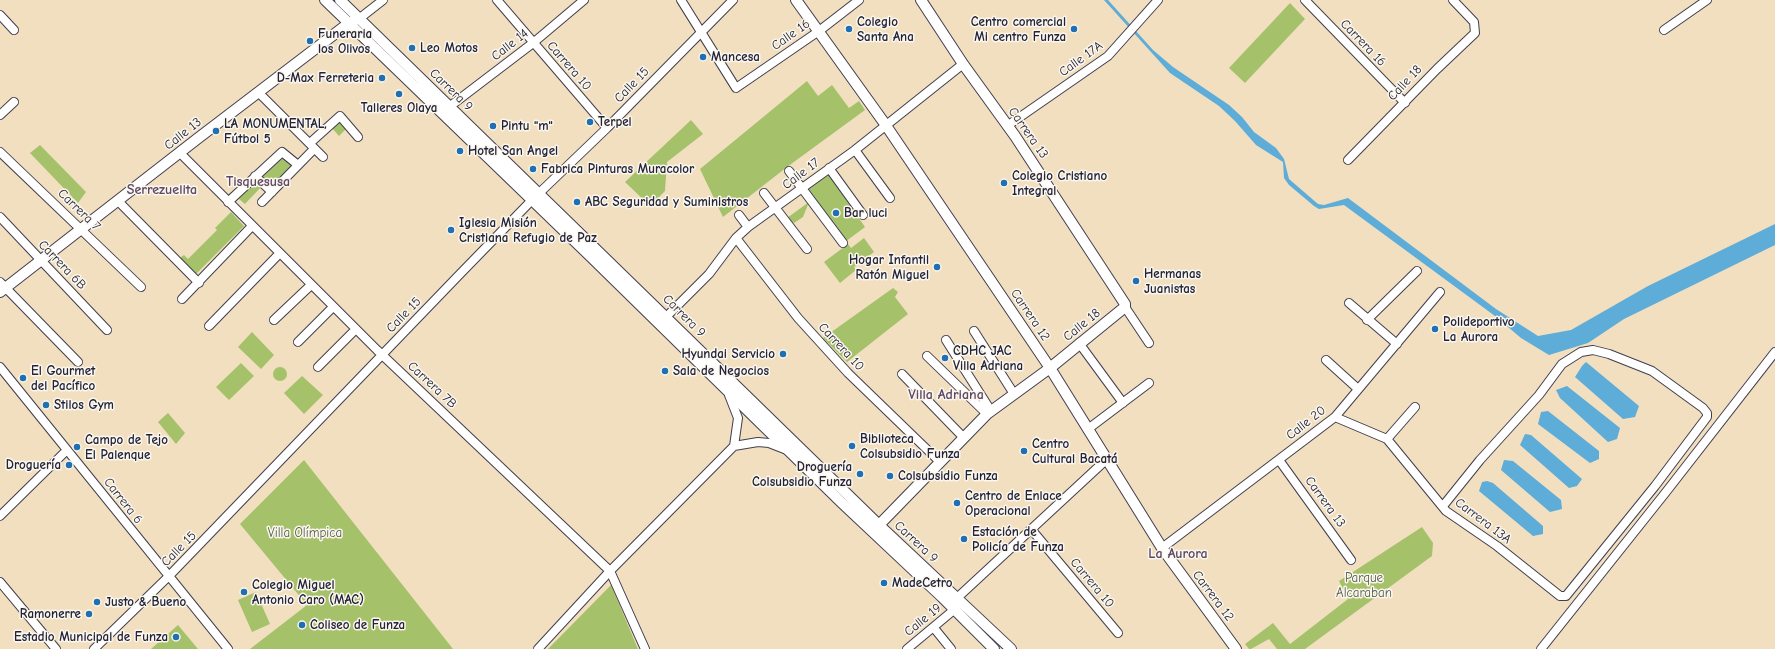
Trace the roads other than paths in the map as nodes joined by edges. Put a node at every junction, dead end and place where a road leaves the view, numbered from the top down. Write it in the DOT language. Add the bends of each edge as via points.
graph roads {
  1 [pos="325,0"];
  2 [pos="340,0"];
  3 [pos="383,0"];
  4 [pos="497,0"];
  5 [pos="584,0"];
  6 [pos="681,0"];
  7 [pos="733,0"];
  8 [pos="796,0"];
  9 [pos="859,0"];
  10 [pos="921,0"];
  11 [pos="1158,0"];
  12 [pos="1304,0"];
  13 [pos="1453,0"];
  14 [pos="1707,0"];
  15 [pos="0,15"];
  16 [pos="360,18"];
  17 [pos="349,23"];
  18 [pos="14,30"];
  19 [pos="1664,30"];
  20 [pos="701,31"];
  21 [pos="818,31"];
  22 [pos="533,43"];
  23 [pos="963,64"];
  24 [pos="258,92"];
  25 [pos="14,102"];
  26 [pos="1405,104"];
  27 [pos="449,107"];
  28 [pos="0,115"];
  29 [pos="885,124"];
  30 [pos="1007,126"];
  31 [pos="607,128"];
  32 [pos="358,137"];
  33 [pos="312,146"];
  34 [pos="855,150"];
  35 [pos="0,152"];
  36 [pos="180,153"];
  37 [pos="323,157"];
  38 [pos="1348,160"];
  39 [pos="298,165"];
  40 [pos="829,168"];
  41 [pos="789,171"];
  42 [pos="255,176"];
  43 [pos="802,188"];
  44 [pos="272,192"];
  45 [pos="764,192"];
  46 [pos="540,194"];
  47 [pos="890,198"];
  48 [pos="532,200"];
  49 [pos="118,201"];
  50 [pos="228,202"];
  51 [pos="262,202"];
  52 [pos="776,207"];
  53 [pos="739,214"];
  54 [pos="863,215"];
  55 [pos="0,217"];
  56 [pos="252,226"];
  57 [pos="748,227"];
  58 [pos="82,229"];
  59 [pos="736,238"];
  60 [pos="843,243"];
  61 [pos="807,249"];
  62 [pos="279,254"];
  63 [pos="41,260"];
  64 [pos="1417,271"];
  65 [pos="199,283"];
  66 [pos="311,285"];
  67 [pos="2,287"];
  68 [pos="141,287"];
  69 [pos="1440,292"];
  70 [pos="182,299"];
  71 [pos="1349,303"];
  72 [pos="1125,306"];
  73 [pos="333,307"];
  74 [pos="666,317"];
  75 [pos="274,320"];
  76 [pos="1367,320"];
  77 [pos="209,326"];
  78 [pos="356,329"];
  79 [pos="107,330"];
  80 [pos="974,331"];
  81 [pos="946,340"];
  82 [pos="298,342"];
  83 [pos="1079,343"];
  84 [pos="1149,343"];
  85 [pos="1397,344"];
  86 [pos="1775,352"];
  87 [pos="382,355"];
  88 [pos="927,356"];
  89 [pos="1326,360"];
  90 [pos="78,362"];
  91 [pos="0,367"];
  92 [pos="318,367"];
  93 [pos="1050,368"];
  94 [pos="902,374"];
  95 [pos="1149,383"];
  96 [pos="1358,389"];
  97 [pos="728,392"];
  98 [pos="1014,394"];
  99 [pos="1123,403"];
  100 [pos="1415,407"];
  101 [pos="989,412"];
  102 [pos="1335,417"];
  103 [pos="1088,429"];
  104 [pos="964,438"];
  105 [pos="1387,439"];
  106 [pos="734,446"];
  107 [pos="67,450"];
  108 [pos="788,450"];
  109 [pos="1107,459"];
  110 [pos="1279,460"];
  111 [pos="940,462"];
  112 [pos="1443,506"];
  113 [pos="0,516"];
  114 [pos="879,525"];
  115 [pos="1032,529"];
  116 [pos="1162,548"];
  117 [pos="1351,560"];
  118 [pos="610,571"];
  119 [pos="169,576"];
  120 [pos="0,582"];
  121 [pos="957,598"];
  122 [pos="955,609"];
  123 [pos="934,628"];
  124 [pos="1118,633"];
  125 [pos="56,649"];
  126 [pos="94,649"];
  127 [pos="228,649"];
  128 [pos="538,649"];
  129 [pos="645,649"];
  130 [pos="907,649"];
  131 [pos="951,649"];
  132 [pos="994,649"];
  133 [pos="1011,649"];
  134 [pos="1236,649"];
  135 [pos="1541,649"];
  1 -- 17 [label="main road, Carrera 9"];
  2 -- 16 [label="main road, Carrera 9"];
  3 -- 16 [label="street, Calle 13"];
  4 -- 22 [label="street, Carrera 10"];
  5 -- 22 [label="street, Calle 14"];
  6 -- 20 [label="street"];
  7 -- 20 [label="street, Calle 15"];
  8 -- 21 [label="main road, Carrera 12"];
  9 -- 21 [label="street, Calle 16"];
  10 -- 23 [label="main road, Carrera 13"];
  11 -- 30 [label="street, Calle 17A" via="1108,56"];
  12 -- 26 [label="street, Carrera 16"];
  13 -- 26 [label="street, Calle 18" via="1474,22 1475,33"];
  14 -- 19 [label="street"];
  15 -- 18 [label="street"];
  16 -- 17 [label="main road, Calle 13"];
  16 -- 27 [label="main road, Carrera 9"];
  17 -- 24 [label="main road, Calle 13"];
  17 -- 48 [label="main road, Carrera 9"];
  20 -- 21 [label="street, Calle 16" via="736,88"];
  20 -- 31 [label="street, Calle 15"];
  21 -- 29 [label="main road, Carrera 12"];
  22 -- 27 [label="street, Calle 14"];
  22 -- 31 [label="street, Carrera 10"];
  23 -- 29 [label="street, Calle 17"];
  23 -- 30 [label="main road, Carrera 13"];
  24 -- 33 [label="street"];
  24 -- 36 [label="main road, Calle 13"];
  25 -- 28 [label="street"];
  26 -- 38 [label="street, Calle 18"];
  27 -- 46 [label="main road, Carrera 9"];
  29 -- 34 [label="street, Calle 17"];
  29 -- 93 [label="main road, Carrera 12"];
  30 -- 72 [label="main road, Carrera 13" via="1125,302"];
  31 -- 46 [label="street, Calle 15"];
  32 -- 33 [label="street" via="340,116"];
  33 -- 37 [label="street"];
  33 -- 39 [label="street"];
  34 -- 40 [label="street, Calle 17"];
  34 -- 47 [label="street"];
  35 -- 58 [label="street, Carrera 7"];
  36 -- 49 [label="main road, Calle 13"];
  36 -- 50 [label="street, Carrera 7B"];
  39 -- 42 [label="street" via="282,152"];
  39 -- 44 [label="street"];
  40 -- 43 [label="street, Calle 17"];
  40 -- 54 [label="street"];
  41 -- 43 [label="street"];
  42 -- 44 [label="street"];
  42 -- 50 [label="street"];
  43 -- 52 [label="street, Calle 17"];
  43 -- 60 [label="street"];
  44 -- 51 [label="street"];
  45 -- 52 [label="street"];
  46 -- 48 [label="street, Calle 15"];
  46 -- 74 [label="main road, Carrera 9"];
  48 -- 87 [label="street, Calle 15"];
  48 -- 97 [label="main road, Carrera 9"];
  49 -- 58 [label="main road, Calle 13"];
  49 -- 65 [label="street"];
  50 -- 56 [label="street, Carrera 7B"];
  52 -- 57 [label="street, Calle 17"];
  52 -- 61 [label="street"];
  53 -- 57 [label="street"];
  55 -- 63 [label="street, Carrera 6B"];
  56 -- 62 [label="street, Carrera 7B"];
  56 -- 65 [label="street"];
  57 -- 59 [label="street, Calle 17"];
  58 -- 63 [label="main road, Calle 13"];
  58 -- 68 [label="street, Carrera 7"];
  59 -- 74 [label="street, Calle 17" via="709,274"];
  59 -- 111 [label="street, Carrera 10" via="798,318 848,373"];
  62 -- 66 [label="street, Carrera 7B"];
  62 -- 77 [label="street"];
  63 -- 67 [label="main road, Calle 13"];
  63 -- 79 [label="street, Carrera 6B"];
  64 -- 76 [label="street"];
  65 -- 70 [label="street"];
  66 -- 73 [label="street, Carrera 7B"];
  66 -- 75 [label="street"];
  67 -- 90 [label="street"];
  69 -- 85 [label="street, Calle 20"];
  71 -- 76 [label="street"];
  72 -- 83 [label="main road, Calle 18"];
  72 -- 84 [label="street, Carrera 13"];
  73 -- 78 [label="street, Carrera 7B"];
  73 -- 82 [label="street"];
  74 -- 114 [label="main road, Carrera 9"];
  76 -- 85 [label="street"];
  78 -- 87 [label="street, Carrera 7B"];
  78 -- 92 [label="street"];
  80 -- 98 [label="street"];
  81 -- 101 [label="street"];
  83 -- 93 [label="main road, Calle 18"];
  83 -- 99 [label="street"];
  85 -- 96 [label="street, Calle 20"];
  86 -- 135 [label="street"];
  87 -- 118 [label="street, Carrera 7B"];
  87 -- 119 [label="street, Calle 15"];
  88 -- 101 [label="street"];
  89 -- 96 [label="street"];
  91 -- 107 [label="street, Carrera 6"];
  93 -- 98 [label="main road, Calle 18"];
  93 -- 103 [label="main road, Carrera 12"];
  94 -- 104 [label="street"];
  95 -- 99 [label="street"];
  96 -- 102 [label="street, Calle 20"];
  97 -- 106 [label="street" via="738,418"];
  97 -- 108 [label="main road, Carrera 9"];
  98 -- 101 [label="main road, Calle 18"];
  99 -- 103 [label="street"];
  100 -- 105 [label="street"];
  101 -- 104 [label="main road, Calle 18"];
  102 -- 105 [label="street, Carrera 13A"];
  102 -- 110 [label="street, Calle 20"];
  103 -- 109 [label="main road, Carrera 12"];
  104 -- 111 [label="main road, Calle 18"];
  105 -- 112 [label="street, Carrera 13A"];
  106 -- 108 [label="street" via="758,442"];
  106 -- 118 [label="street"];
  107 -- 113 [label="street"];
  107 -- 119 [label="street, Carrera 6"];
  108 -- 122 [label="main road, Carrera 9"];
  109 -- 115 [label="street, Calle 19"];
  109 -- 116 [label="main road, Carrera 12"];
  110 -- 116 [label="street, Calle 20"];
  110 -- 117 [label="street, Carrera 13"];
  111 -- 114 [label="main road, Calle 18"];
  112 -- 112 [label="street, Carrera 13A" via="1480,460 1539,395 1562,364 1581,352 1593,350 1609,354 1652,371 1707,412 1707,417 1655,486 1566,596 1560,596 1497,546 1446,511"];
  114 -- 121 [label="main road, Carrera 9"];
  115 -- 121 [label="street, Calle 19"];
  115 -- 124 [label="street, Carrera 10"];
  116 -- 134 [label="main road, Carrera 12"];
  118 -- 128 [label="street"];
  118 -- 129 [label="street, Carrera 7B"];
  119 -- 126 [label="street, Calle 15"];
  119 -- 127 [label="street, Carrera 6"];
  120 -- 125 [label="street"];
  121 -- 122 [label="street, Calle 19"];
  121 -- 133 [label="main road, Carrera 9"];
  122 -- 123 [label="street, Calle 19"];
  122 -- 132 [label="main road, Carrera 9"];
  123 -- 130 [label="street, Calle 19"];
  123 -- 131 [label="street"];
}
